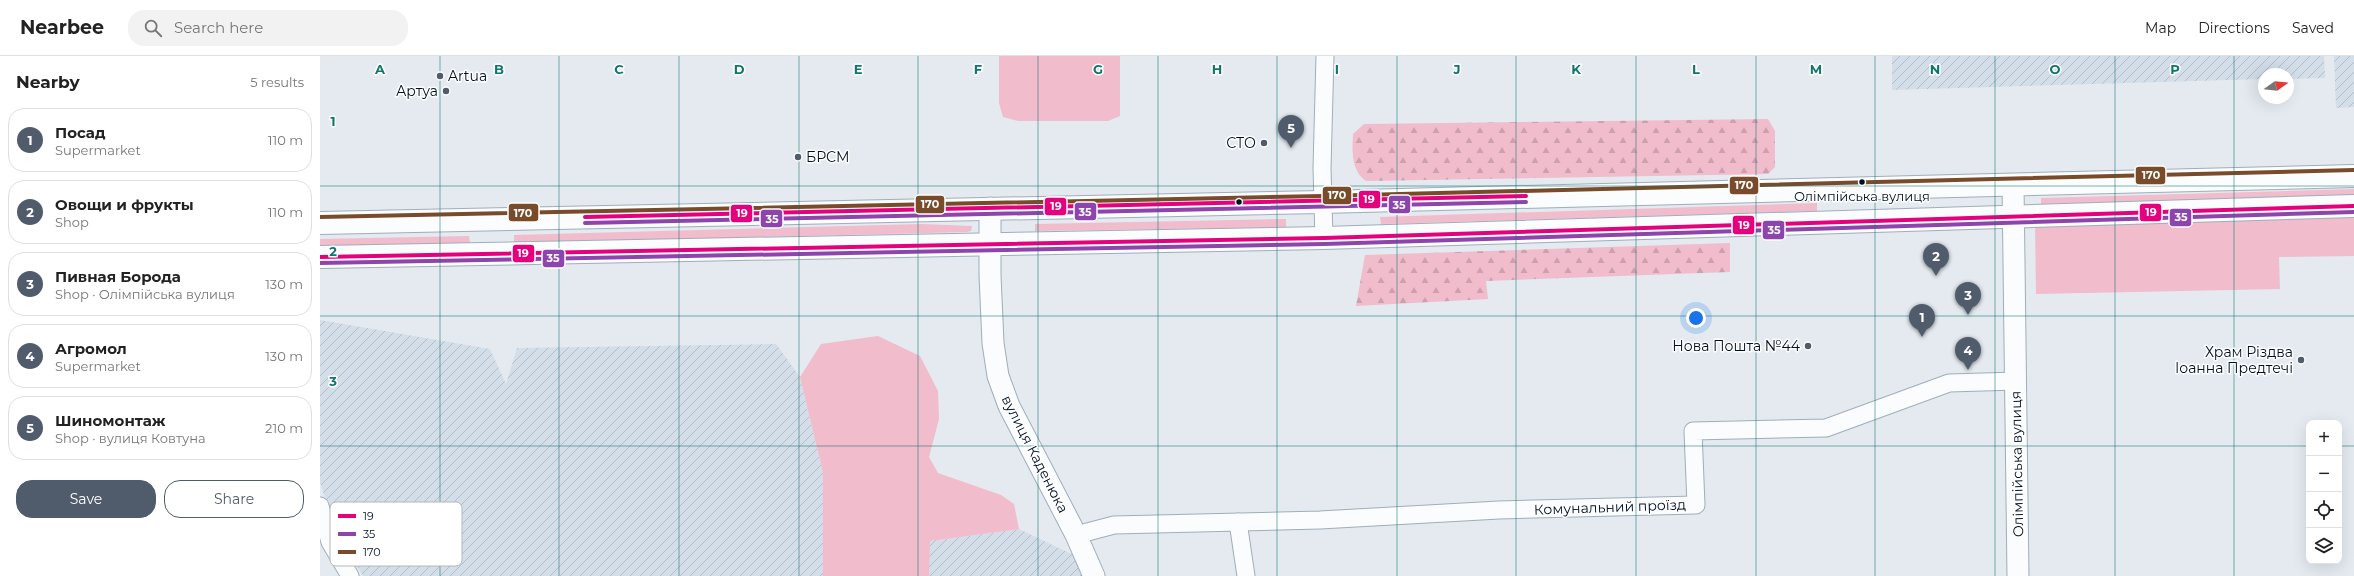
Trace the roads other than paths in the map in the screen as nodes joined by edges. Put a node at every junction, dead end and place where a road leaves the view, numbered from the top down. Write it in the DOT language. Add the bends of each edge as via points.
graph roads {
  1 [pos="1325,56"];
  2 [pos="2354,176"];
  3 [pos="1962,185"];
  4 [pos="2013,185"];
  5 [pos="1322,202"];
  6 [pos="2354,206"];
  7 [pos="990,208"];
  8 [pos="1964,218"];
  9 [pos="2015,218"];
  10 [pos="492,220"];
  11 [pos="320,223"];
  12 [pos="1324,238"];
  13 [pos="989,244"];
  14 [pos="494,255"];
  15 [pos="320,257"];
  16 [pos="2017,382"];
  17 [pos="320,506"];
  18 [pos="1238,522"];
  19 [pos="1076,535"];
  20 [pos="330,542"];
  21 [pos="344,566"];
  22 [pos="350,576"];
  23 [pos="1094,576"];
  24 [pos="1246,576"];
  25 [pos="2018,576"];
  1 -- 5 [label="street"];
  2 -- 4 [label="main road"];
  3 -- 4 [label="main road"];
  3 -- 5 [label="main road"];
  3 -- 8 [label="main road"];
  4 -- 9 [label="street, Олімпійська вулиця"];
  5 -- 7 [label="main road"];
  5 -- 12 [label="street"];
  6 -- 9 [label="main road"];
  7 -- 10 [label="main road"];
  7 -- 13 [label="street, вулиця Каденюка"];
  8 -- 9 [label="main road"];
  8 -- 12 [label="main road"];
  9 -- 16 [label="street, Олімпійська вулиця"];
  10 -- 11 [label="main road"];
  10 -- 14 [label="main road"];
  12 -- 13 [label="main road"];
  13 -- 14 [label="main road"];
  13 -- 19 [label="street, вулиця Каденюка" via="993,343 998,376 1009,406"];
  14 -- 15 [label="main road"];
  16 -- 18 [label="street, Комунальний проїзд" via="1949,383 1826,428 1693,431 1696,505 1499,510"];
  16 -- 25 [label="street, Олімпійська вулиця"];
  17 -- 20 [label="street"];
  18 -- 19 [label="street" via="1114,525"];
  18 -- 24 [label="street"];
  19 -- 23 [label="street, вулиця Каденюка"];
  21 -- 22 [label="street"];
}
